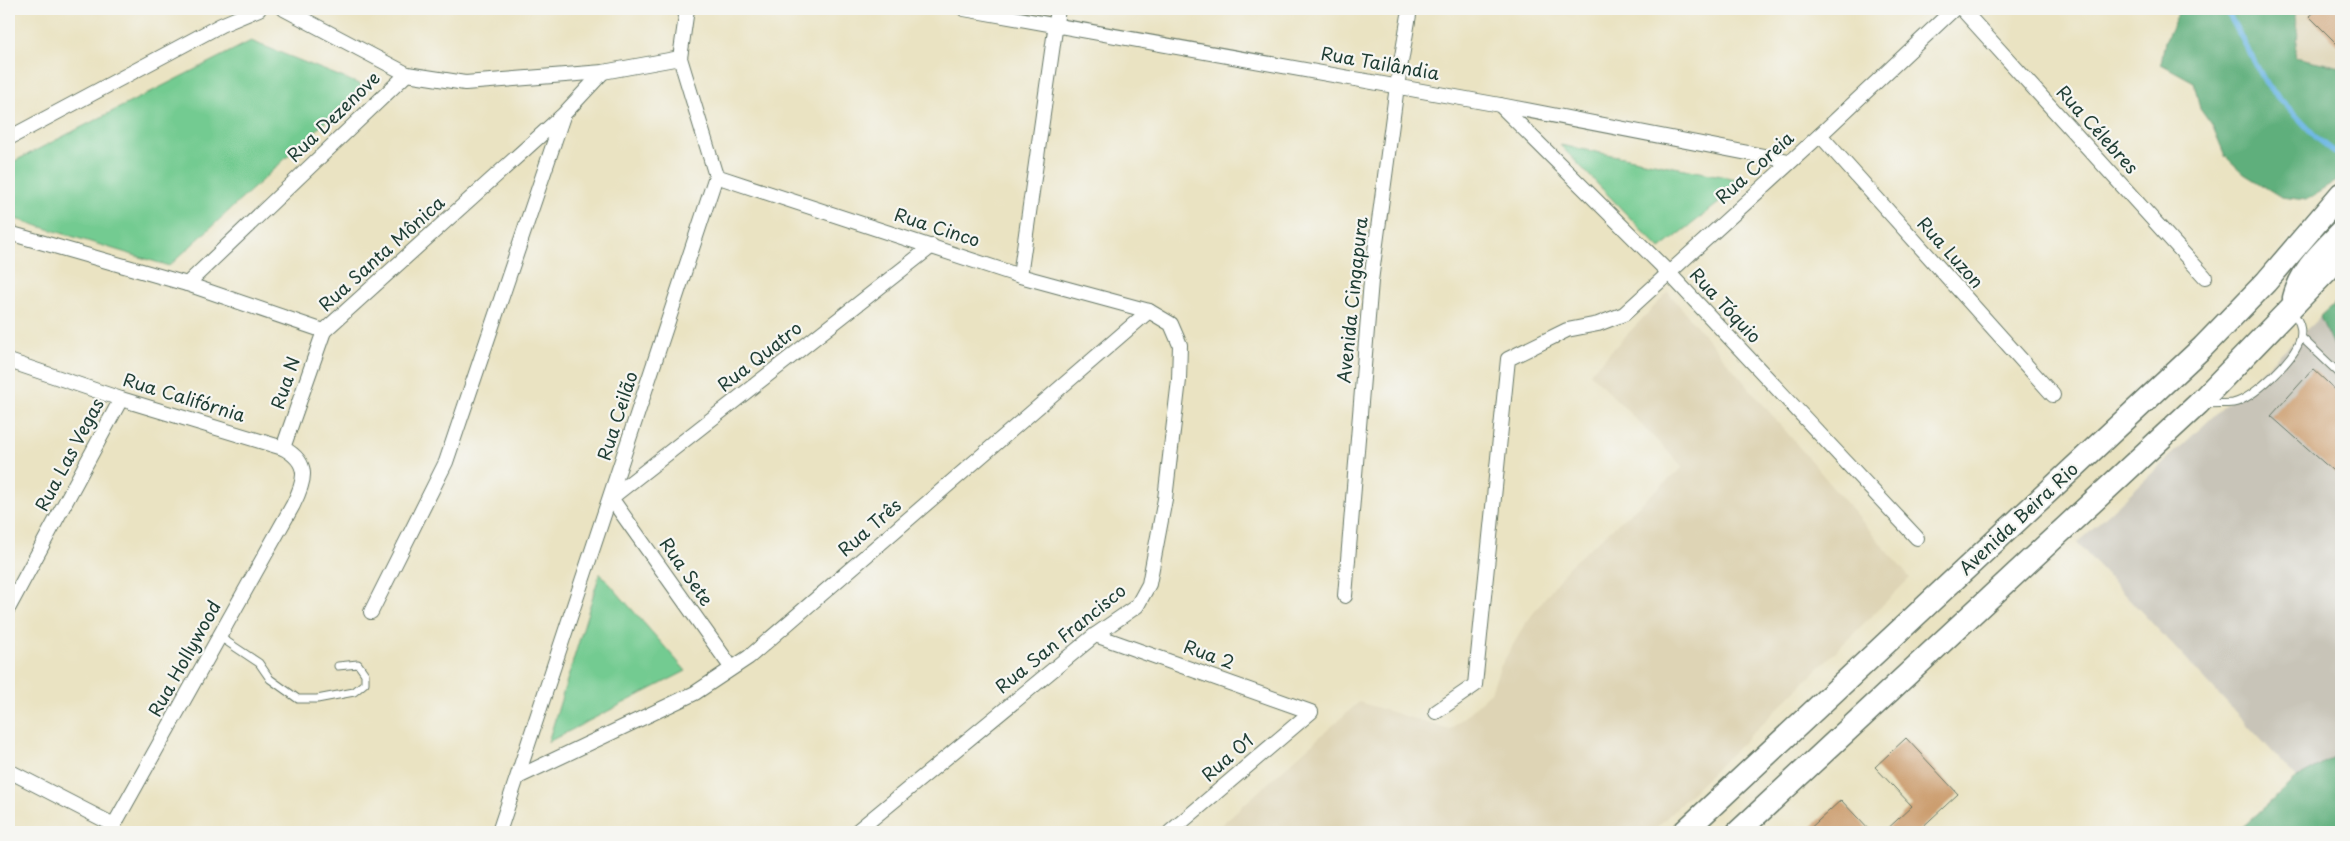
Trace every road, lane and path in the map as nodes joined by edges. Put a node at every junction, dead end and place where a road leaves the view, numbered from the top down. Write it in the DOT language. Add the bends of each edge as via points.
graph roads {
  1 [pos="259,9"];
  2 [pos="284,9"];
  3 [pos="687,9"];
  4 [pos="964,9"];
  5 [pos="1058,9"];
  6 [pos="1410,9"];
  7 [pos="1954,9"];
  8 [pos="1962,9"];
  9 [pos="1056,24"];
  10 [pos="680,58"];
  11 [pos="603,72"];
  12 [pos="407,74"];
  13 [pos="1397,86"];
  14 [pos="1500,105"];
  15 [pos="563,115"];
  16 [pos="1820,135"];
  17 [pos="9,138"];
  18 [pos="1789,162"];
  19 [pos="716,176"];
  20 [pos="2340,197"];
  21 [pos="2341,232"];
  22 [pos="9,233"];
  23 [pos="932,246"];
  24 [pos="2341,256"];
  25 [pos="1668,272"];
  26 [pos="1020,276"];
  27 [pos="2205,276"];
  28 [pos="187,284"];
  29 [pos="2291,308"];
  30 [pos="1149,311"];
  31 [pos="324,331"];
  32 [pos="2301,338"];
  33 [pos="9,361"];
  34 [pos="2341,375"];
  35 [pos="2053,395"];
  36 [pos="121,399"];
  37 [pos="2198,404"];
  38 [pos="283,448"];
  39 [pos="611,498"];
  40 [pos="293,505"];
  41 [pos="1917,538"];
  42 [pos="1345,596"];
  43 [pos="9,607"];
  44 [pos="371,612"];
  45 [pos="1095,635"];
  46 [pos="220,637"];
  47 [pos="338,666"];
  48 [pos="731,667"];
  49 [pos="1311,712"];
  50 [pos="1436,712"];
  51 [pos="9,771"];
  52 [pos="518,777"];
  53 [pos="1734,786"];
  54 [pos="1748,825"];
  55 [pos="112,828"];
  56 [pos="499,832"];
  57 [pos="856,832"];
  58 [pos="1170,832"];
  59 [pos="1684,832"];
  1 -- 17 [label="street"];
  2 -- 12 [label="street, Rua Dezenove"];
  3 -- 10 [label="street"];
  4 -- 9 [label="street, Rua Tailândia"];
  5 -- 9 [label="street"];
  6 -- 13 [label="street, Avenida Cingapura"];
  7 -- 16 [label="street, Rua Coreia"];
  8 -- 27 [label="street, Rua Célebres"];
  9 -- 13 [label="street, Rua Tailândia"];
  9 -- 26 [label="street"];
  10 -- 11 [label="street"];
  10 -- 19 [label="street"];
  11 -- 12 [label="street" via="465,83"];
  11 -- 15 [label="street, Rua Santa Mônica"];
  12 -- 28 [label="street, Rua Dezenove"];
  13 -- 14 [label="street, Rua Tailândia"];
  13 -- 42 [label="street, Avenida Cingapura" via="1372,281"];
  14 -- 18 [label="street, Rua Tailândia"];
  14 -- 25 [label="street, Rua Tóquio"];
  15 -- 31 [label="street, Rua Santa Mônica"];
  15 -- 44 [label="street" via="446,462"];
  16 -- 18 [label="street, Rua Coreia"];
  16 -- 35 [label="street, Rua Luzon"];
  18 -- 25 [label="street, Rua Coreia"];
  19 -- 23 [label="street, Rua Cinco"];
  19 -- 39 [label="street, Rua Ceilão"];
  20 -- 53 [label="main road, Avenida Beira Rio" via="2266,282 2203,347"];
  21 -- 29 [label="main road" via="2298,282"];
  22 -- 28 [label="street, Rua Santa Mônica"];
  23 -- 26 [label="street, Rua Cinco"];
  23 -- 39 [label="street, Rua Quatro"];
  24 -- 29 [label="main road"];
  25 -- 41 [label="street, Rua Tóquio"];
  25 -- 50 [label="street, Rua Coreia" via="1624,314 1598,324 1567,330 1508,359 1475,685"];
  26 -- 30 [label="street, Rua Cinco"];
  28 -- 31 [label="street, Rua Santa Mônica"];
  29 -- 32 [label="lane" via="2301,325"];
  29 -- 37 [label="main road"];
  30 -- 45 [label="street, Rua San Francisco" via="1171,324 1180,345 1165,499 1149,584 1137,606"];
  30 -- 48 [label="street, Rua Três" via="757,650"];
  31 -- 38 [label="street, Rua N"];
  32 -- 34 [label="lane"];
  32 -- 37 [label="lane" via="2296,352 2252,394 2233,403"];
  33 -- 36 [label="street, Rua Califórnia"];
  36 -- 38 [label="street, Rua Califórnia"];
  36 -- 43 [label="street, Rua Las Vegas"];
  37 -- 54 [label="main road"];
  38 -- 40 [label="street, Rua Califórnia" via="301,463 304,478"];
  39 -- 48 [label="street, Rua Sete"];
  39 -- 52 [label="street, Rua Ceilão"];
  40 -- 46 [label="street, Rua Hollywood"];
  45 -- 49 [label="street, Rua 2"];
  45 -- 57 [label="street, Rua San Francisco"];
  46 -- 47 [label="lane" via="259,663 270,679 298,698 317,699 354,692 365,683 366,674 358,664"];
  46 -- 55 [label="street, Rua Hollywood"];
  48 -- 52 [label="street, Rua Três" via="695,693"];
  49 -- 58 [label="street, Rua 01"];
  51 -- 55 [label="street"];
  52 -- 56 [label="street, Rua Ceilão"];
  53 -- 54 [label="main road"];
  53 -- 59 [label="main road, Avenida Beira Rio"];
}
